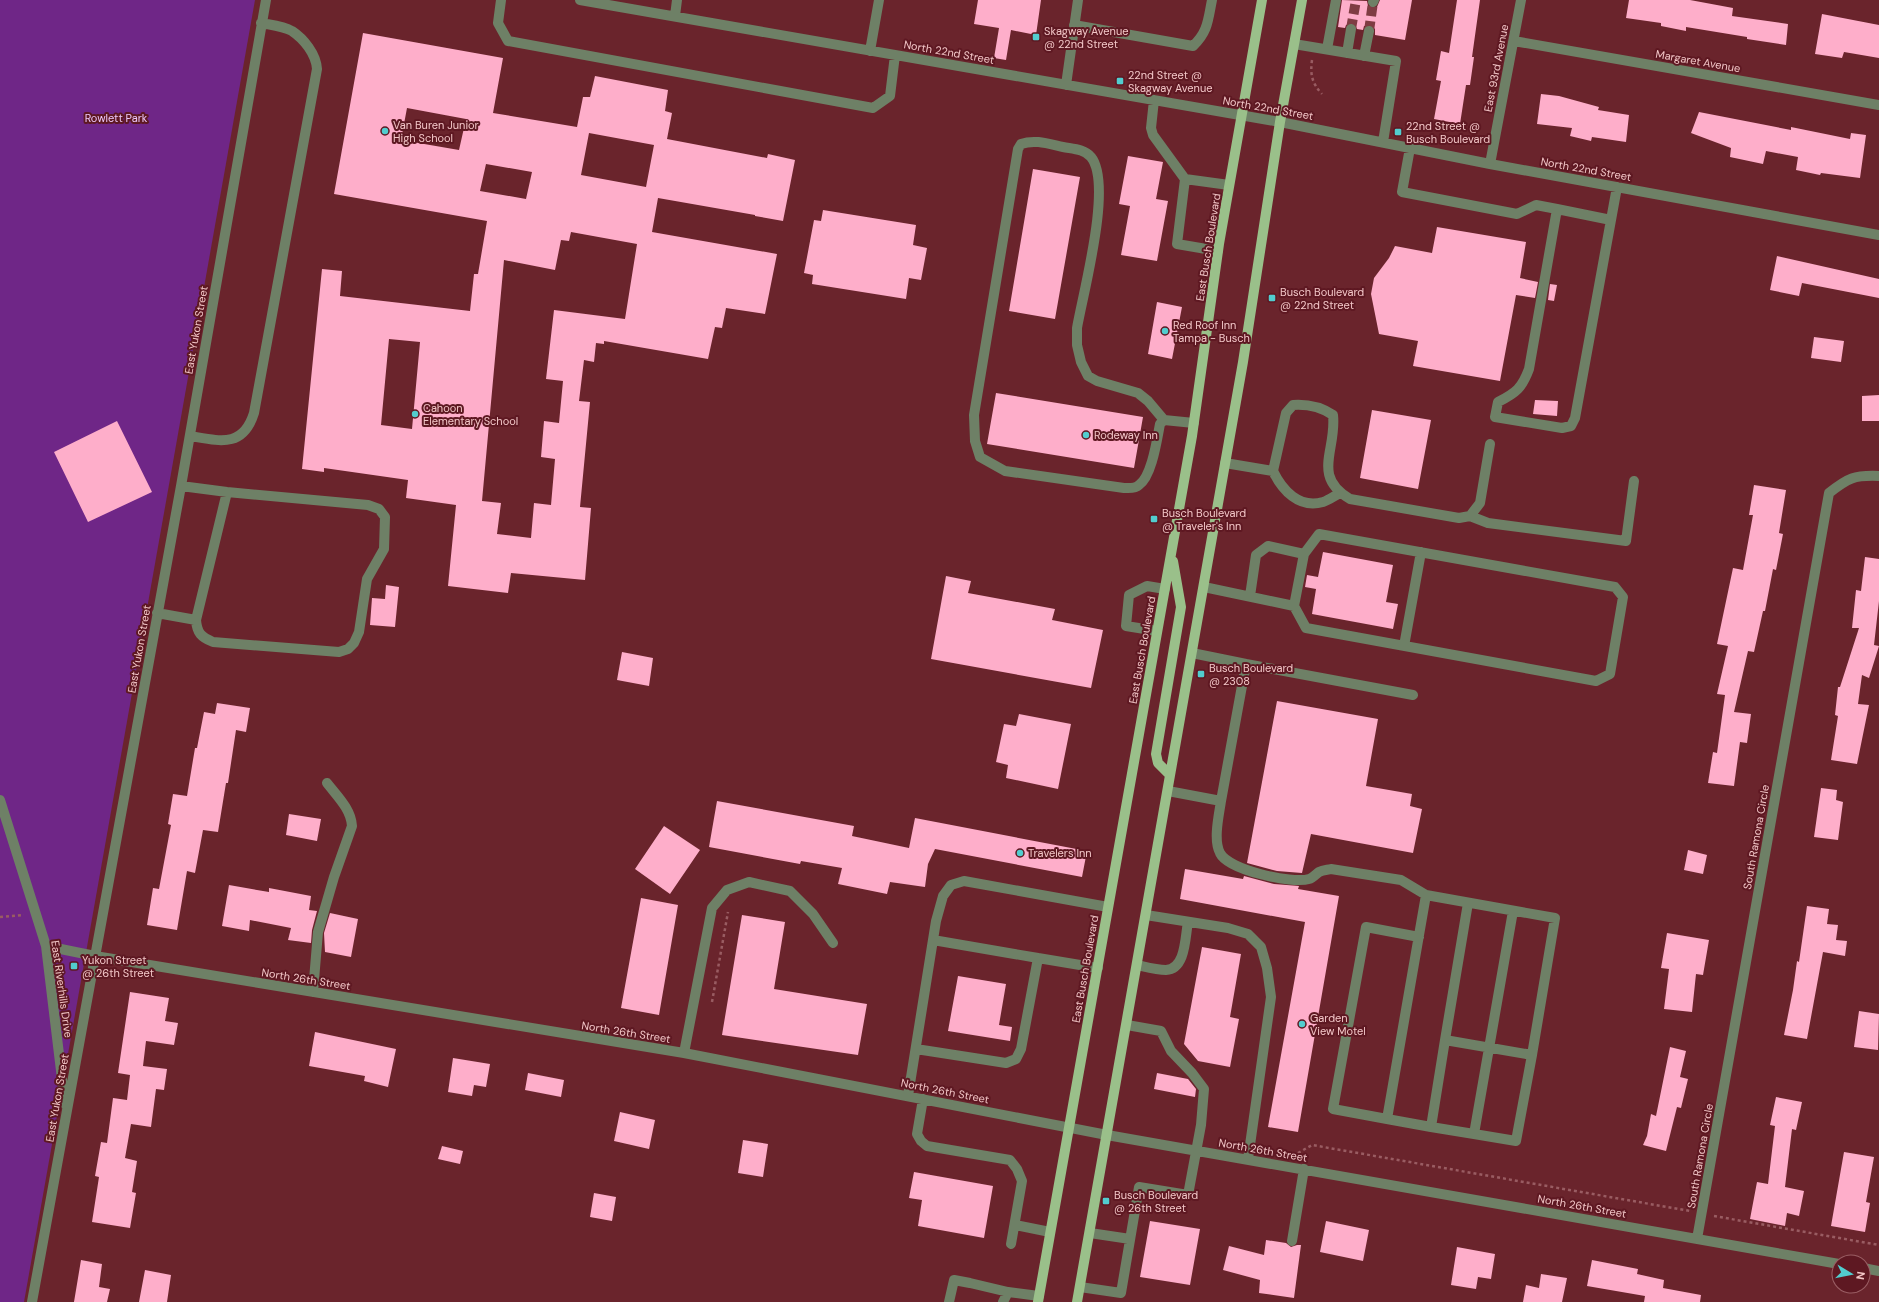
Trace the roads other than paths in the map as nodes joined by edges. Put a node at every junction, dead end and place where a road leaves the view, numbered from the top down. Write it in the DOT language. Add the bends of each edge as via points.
graph roads {
  1 [pos="266,0"];
  2 [pos="501,0"];
  3 [pos="580,0"];
  4 [pos="677,0"];
  5 [pos="879,0"];
  6 [pos="1078,0"];
  7 [pos="1212,0"];
  8 [pos="1262,0"];
  9 [pos="1302,0"];
  10 [pos="1336,0"];
  11 [pos="1521,0"];
  12 [pos="675,16"];
  13 [pos="261,24"];
  14 [pos="1074,25"];
  15 [pos="1351,28"];
  16 [pos="1369,31"];
  17 [pos="1514,41"];
  18 [pos="1294,44"];
  19 [pos="1327,50"];
  20 [pos="870,51"];
  21 [pos="1347,53"];
  22 [pos="895,55"];
  23 [pos="1364,56"];
  24 [pos="1066,85"];
  25 [pos="1154,100"];
  26 [pos="1879,105"];
  27 [pos="1242,115"];
  28 [pos="1280,122"];
  29 [pos="1383,142"];
  30 [pos="1410,148"];
  31 [pos="1490,164"];
  32 [pos="1185,179"];
  33 [pos="1229,185"];
  34 [pos="1617,187"];
  35 [pos="1557,209"];
  36 [pos="1611,220"];
  37 [pos="1879,235"];
  38 [pos="1218,250"];
  39 [pos="1164,420"];
  40 [pos="1194,423"];
  41 [pos="190,436"];
  42 [pos="1490,444"];
  43 [pos="1225,463"];
  44 [pos="1273,472"];
  45 [pos="1879,476"];
  46 [pos="1634,481"];
  47 [pos="181,486"];
  48 [pos="227,492"];
  49 [pos="1340,493"];
  50 [pos="1470,516"];
  51 [pos="1421,552"];
  52 [pos="1171,553"];
  53 [pos="1304,554"];
  54 [pos="1204,587"];
  55 [pos="1165,589"];
  56 [pos="1250,596"];
  57 [pos="1294,606"];
  58 [pos="157,614"];
  59 [pos="196,620"];
  60 [pos="1157,631"];
  61 [pos="1404,646"];
  62 [pos="1192,653"];
  63 [pos="1246,664"];
  64 [pos="1413,695"];
  65 [pos="1170,775"];
  66 [pos="327,783"];
  67 [pos="1168,791"];
  68 [pos="0,800"];
  69 [pos="1221,801"];
  70 [pos="1426,895"];
  71 [pos="1468,903"];
  72 [pos="1108,907"];
  73 [pos="1513,911"];
  74 [pos="1146,915"];
  75 [pos="1188,922"];
  76 [pos="1418,937"];
  77 [pos="933,940"];
  78 [pos="833,943"];
  79 [pos="46,946"];
  80 [pos="95,956"];
  81 [pos="1038,958"];
  82 [pos="1137,965"];
  83 [pos="1098,968"];
  84 [pos="313,992"];
  85 [pos="1127,1025"];
  86 [pos="1445,1040"];
  87 [pos="1489,1047"];
  88 [pos="916,1049"];
  89 [pos="684,1053"];
  90 [pos="1532,1054"];
  91 [pos="908,1096"];
  92 [pos="923,1099"];
  93 [pos="66,1116"];
  94 [pos="1387,1119"];
  95 [pos="1070,1127"];
  96 [pos="1431,1127"];
  97 [pos="1107,1134"];
  98 [pos="1474,1134"];
  99 [pos="1196,1150"];
  100 [pos="1248,1159"];
  101 [pos="1304,1169"];
  102 [pos="1014,1225"];
  103 [pos="1050,1232"];
  104 [pos="1090,1233"];
  105 [pos="1130,1239"];
  106 [pos="1697,1239"];
  107 [pos="1292,1241"];
  108 [pos="1011,1244"];
  109 [pos="1831,1263"];
  110 [pos="1080,1287"];
  111 [pos="1008,1292"];
  112 [pos="1121,1297"];
  113 [pos="1038,1299"];
  114 [pos="32,1302"];
  115 [pos="949,1302"];
  116 [pos="1003,1302"];
  117 [pos="1077,1302"];
  1 -- 13 [label="street, East Yukon Street"];
  2 -- 22 [label="street" via="498,23 508,41 873,108 890,96"];
  3 -- 12 [label="street, North 22nd Street"];
  4 -- 12 [label="street"];
  5 -- 20 [label="street"];
  6 -- 14 [label="street"];
  7 -- 14 [label="street" via="1206,29 1202,38 1193,46"];
  8 -- 27 [label="main road, East Busch Boulevard"];
  9 -- 18 [label="main road"];
  10 -- 19 [label="street"];
  11 -- 17 [label="street, East 93rd Avenue"];
  12 -- 20 [label="street, North 22nd Street"];
  13 -- 41 [label="street, East Yukon Street"];
  13 -- 41 [label="street" via="291,31 309,48 317,69 250,426 244,433 227,440"];
  14 -- 24 [label="street"];
  15 -- 21 [label="street"];
  16 -- 23 [label="street"];
  17 -- 26 [label="street, Margaret Avenue"];
  17 -- 31 [label="street, East 93rd Avenue"];
  18 -- 19 [label="street"];
  18 -- 28 [label="main road"];
  19 -- 21 [label="street"];
  20 -- 22 [label="street, North 22nd Street"];
  21 -- 23 [label="street"];
  22 -- 24 [label="street, North 22nd Street"];
  23 -- 29 [label="street" via="1396,61"];
  24 -- 25 [label="street, North 22nd Street"];
  25 -- 27 [label="street, North 22nd Street"];
  25 -- 32 [label="street" via="1151,128 1153,135"];
  27 -- 28 [label="street, North 22nd Street"];
  27 -- 33 [label="main road, East Busch Boulevard"];
  28 -- 29 [label="street, North 22nd Street"];
  28 -- 43 [label="main road"];
  29 -- 30 [label="street, North 22nd Street"];
  30 -- 31 [label="street, North 22nd Street"];
  30 -- 35 [label="street" via="1402,192 1516,214 1536,205"];
  31 -- 34 [label="street, North 22nd Street"];
  32 -- 33 [label="street"];
  32 -- 38 [label="street" via="1177,244"];
  33 -- 38 [label="main road, East Busch Boulevard"];
  34 -- 36 [label="street"];
  34 -- 37 [label="street, North 22nd Street"];
  35 -- 36 [label="street"];
  35 -- 36 [label="street" via="1529,369 1524,384 1498,402 1495,417 1562,428 1571,426 1575,418"];
  38 -- 40 [label="main road, East Busch Boulevard"];
  39 -- 39 [label="street" via="1160,424 1146,476 1140,485 1134,488 1005,471 980,456 975,441 974,415 1018,149 1021,144 1038,141 1085,151 1092,158 1098,173 1099,213 1077,328 1081,362 1088,376 1138,393"];
  39 -- 40 [label="street"];
  40 -- 52 [label="main road, East Busch Boulevard"];
  41 -- 47 [label="street, East Yukon Street"];
  42 -- 50 [label="street" via="1480,503"];
  43 -- 44 [label="street"];
  43 -- 54 [label="main road"];
  44 -- 49 [label="street" via="1292,498 1322,502"];
  44 -- 49 [label="street" via="1286,413 1293,405 1324,409 1332,415 1334,427 1328,467 1330,482"];
  45 -- 106 [label="street, South Ramona Circle" via="1860,475 1844,481 1829,494"];
  46 -- 50 [label="street" via="1626,541 1488,523"];
  47 -- 48 [label="street"];
  47 -- 58 [label="street, East Yukon Street"];
  48 -- 59 [label="street"];
  48 -- 59 [label="street" via="368,505 379,509 385,517 384,549 367,579 358,632 354,643 348,649 339,652 213,642 203,638 197,631"];
  49 -- 50 [label="street" via="1350,499 1459,518"];
  51 -- 53 [label="street" via="1319,534"];
  51 -- 61 [label="street"];
  51 -- 61 [label="street" via="1615,587 1623,598 1610,674 1596,681"];
  52 -- 55 [label="main road, East Busch Boulevard"];
  52 -- 65 [label="main road" via="1181,607 1156,754 1158,763"];
  53 -- 56 [label="street" via="1268,546 1256,554"];
  53 -- 57 [label="street"];
  54 -- 56 [label="street"];
  54 -- 62 [label="main road"];
  55 -- 60 [label="main road, East Busch Boulevard"];
  55 -- 60 [label="street" via="1147,586 1129,595 1126,626"];
  56 -- 57 [label="street"];
  57 -- 61 [label="street" via="1306,628"];
  58 -- 59 [label="street"];
  58 -- 80 [label="street, East Yukon Street"];
  60 -- 72 [label="main road, East Busch Boulevard"];
  62 -- 63 [label="street"];
  62 -- 65 [label="main road"];
  63 -- 64 [label="street"];
  63 -- 69 [label="street"];
  65 -- 67 [label="main road"];
  66 -- 84 [label="street" via="347,810 352,826 318,932"];
  67 -- 69 [label="street"];
  67 -- 74 [label="main road"];
  68 -- 79 [label="street, East Riverhills Drive"];
  69 -- 70 [label="street" via="1217,833 1220,853 1236,866 1247,871 1295,880 1310,879 1320,871 1331,869 1401,880"];
  70 -- 71 [label="street"];
  70 -- 76 [label="street"];
  71 -- 73 [label="street"];
  71 -- 86 [label="street"];
  72 -- 77 [label="street" via="964,881 951,885 943,896"];
  72 -- 83 [label="main road, East Busch Boulevard"];
  73 -- 87 [label="street"];
  73 -- 90 [label="street" via="1555,918"];
  74 -- 75 [label="street"];
  74 -- 82 [label="main road"];
  75 -- 82 [label="street" via="1181,960 1175,968 1165,970"];
  75 -- 100 [label="street" via="1248,934 1261,947 1267,968 1271,997"];
  76 -- 94 [label="street"];
  76 -- 94 [label="street" via="1366,927 1333,1109"];
  77 -- 81 [label="street"];
  77 -- 88 [label="street"];
  78 -- 89 [label="street" via="813,914 790,891 749,882 727,890 712,908"];
  79 -- 80 [label="street, North 26th Street"];
  79 -- 93 [label="street, East Riverhills Drive"];
  80 -- 84 [label="street, North 26th Street"];
  80 -- 93 [label="street, East Yukon Street"];
  81 -- 83 [label="street"];
  81 -- 88 [label="street" via="1021,1049 1016,1058 1006,1063"];
  82 -- 85 [label="main road"];
  83 -- 95 [label="main road, East Busch Boulevard"];
  84 -- 89 [label="street, North 26th Street"];
  85 -- 97 [label="main road"];
  85 -- 99 [label="street" via="1161,1031 1171,1051 1204,1089"];
  86 -- 87 [label="street"];
  86 -- 96 [label="street"];
  87 -- 90 [label="street"];
  87 -- 98 [label="street"];
  88 -- 91 [label="street"];
  89 -- 91 [label="street, North 26th Street"];
  90 -- 98 [label="street" via="1516,1141"];
  91 -- 92 [label="street, North 26th Street"];
  92 -- 95 [label="street, North 26th Street"];
  92 -- 102 [label="street" via="917,1134 927,1146 1010,1160 1017,1169 1022,1181"];
  93 -- 114 [label="street, East Yukon Street"];
  94 -- 96 [label="street"];
  95 -- 97 [label="street, North 26th Street"];
  95 -- 103 [label="main road, East Busch Boulevard"];
  96 -- 98 [label="street"];
  97 -- 99 [label="street, North 26th Street"];
  97 -- 104 [label="main road"];
  99 -- 100 [label="street, North 26th Street"];
  99 -- 105 [label="street" via="1188,1195 1139,1187"];
  100 -- 101 [label="street, North 26th Street"];
  101 -- 106 [label="street, North 26th Street"];
  101 -- 107 [label="street"];
  102 -- 103 [label="street"];
  102 -- 108 [label="street"];
  103 -- 113 [label="main road, East Busch Boulevard"];
  104 -- 105 [label="street"];
  104 -- 110 [label="main road"];
  105 -- 112 [label="street"];
  106 -- 109 [label="street, North 26th Street"];
  110 -- 112 [label="street"];
  110 -- 117 [label="main road"];
  111 -- 113 [label="street"];
  111 -- 115 [label="street" via="954,1280"];
  111 -- 116 [label="street"];
}
